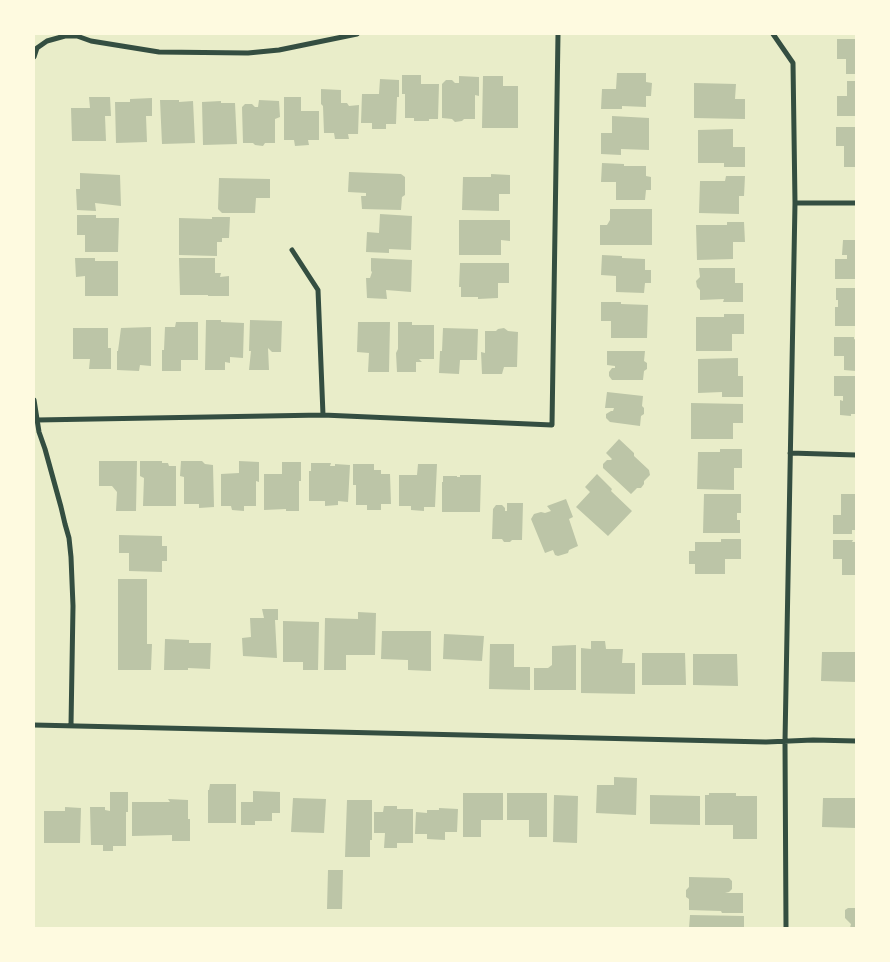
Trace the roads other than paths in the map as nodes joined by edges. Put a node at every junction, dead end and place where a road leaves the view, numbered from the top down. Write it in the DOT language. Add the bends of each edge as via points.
graph roads {
  1 [pos="357,34"];
  2 [pos="558,34"];
  3 [pos="773,34"];
  4 [pos="34,57"];
  5 [pos="794,203"];
  6 [pos="856,204"];
  7 [pos="292,250"];
  8 [pos="34,400"];
  9 [pos="323,415"];
  10 [pos="37,420"];
  11 [pos="790,453"];
  12 [pos="856,455"];
  13 [pos="34,725"];
  14 [pos="71,725"];
  15 [pos="785,741"];
  16 [pos="856,741"];
  17 [pos="786,928"];
  1 -- 4 [label="street" via="248,53 159,52 64,36 37,48"];
  2 -- 9 [label="street" via="552,425"];
  3 -- 5 [label="street" via="793,63"];
  5 -- 6 [label="street"];
  5 -- 11 [label="street"];
  7 -- 9 [label="street" via="318,290"];
  8 -- 10 [label="street"];
  9 -- 10 [label="street"];
  10 -- 14 [label="street" via="69,538 73,606"];
  11 -- 12 [label="street"];
  11 -- 15 [label="street"];
  13 -- 14 [label="street"];
  14 -- 15 [label="street"];
  15 -- 16 [label="street"];
  15 -- 17 [label="street"];
}
